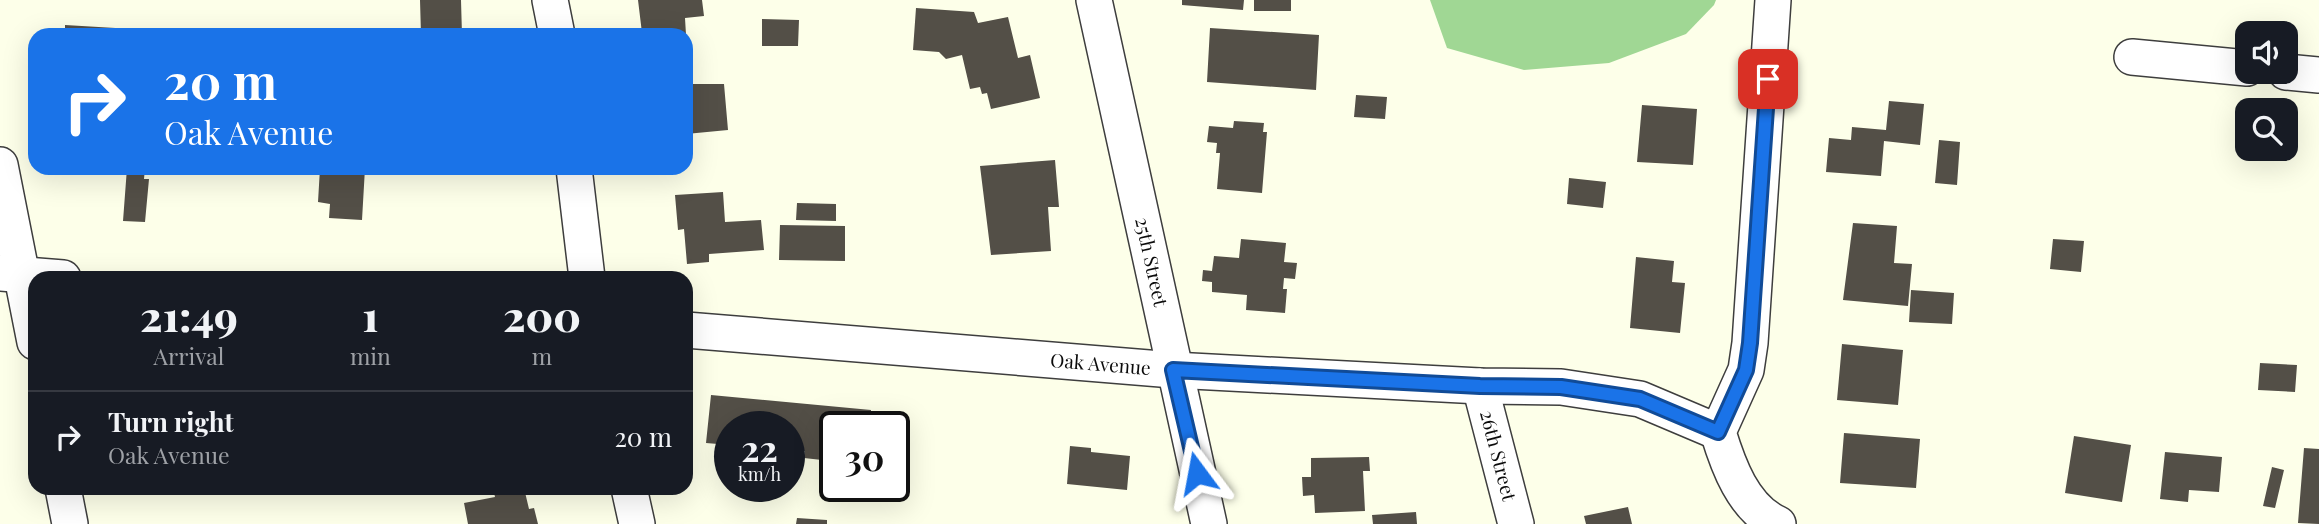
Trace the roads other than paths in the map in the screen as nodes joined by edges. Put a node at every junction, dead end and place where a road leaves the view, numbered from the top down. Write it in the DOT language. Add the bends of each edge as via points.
graph roads {
  1 [pos="550,0"];
  2 [pos="1094,0"];
  3 [pos="1773,0"];
  4 [pos="556,28"];
  5 [pos="2132,57"];
  6 [pos="2235,67"];
  7 [pos="2298,73"];
  8 [pos="2319,75"];
  9 [pos="0,165"];
  10 [pos="574,175"];
  11 [pos="586,271"];
  12 [pos="11,274"];
  13 [pos="28,322"];
  14 [pos="693,331"];
  15 [pos="1173,370"];
  16 [pos="1480,386"];
  17 [pos="1718,432"];
  18 [pos="64,495"];
  19 [pos="631,495"];
  20 [pos="1772,521"];
  21 [pos="70,524"];
  22 [pos="637,524"];
  23 [pos="1209,524"];
  24 [pos="1516,524"];
  1 -- 4 [label="street"];
  2 -- 15 [label="street, 25th Street"];
  3 -- 17 [label="street" via="1750,343 1746,370"];
  5 -- 6 [label="street"];
  7 -- 8 [label="street"];
  9 -- 12 [label="street"];
  10 -- 11 [label="street"];
  12 -- 13 [label="street"];
  14 -- 15 [label="street, Oak Avenue"];
  15 -- 16 [label="street, Oak Avenue"];
  15 -- 23 [label="street, 25th Street"];
  16 -- 17 [label="street, Oak Avenue" via="1561,387 1640,399"];
  16 -- 24 [label="street, 26th Street"];
  17 -- 20 [label="street" via="1732,475"];
  18 -- 21 [label="street"];
  19 -- 22 [label="street"];
}
